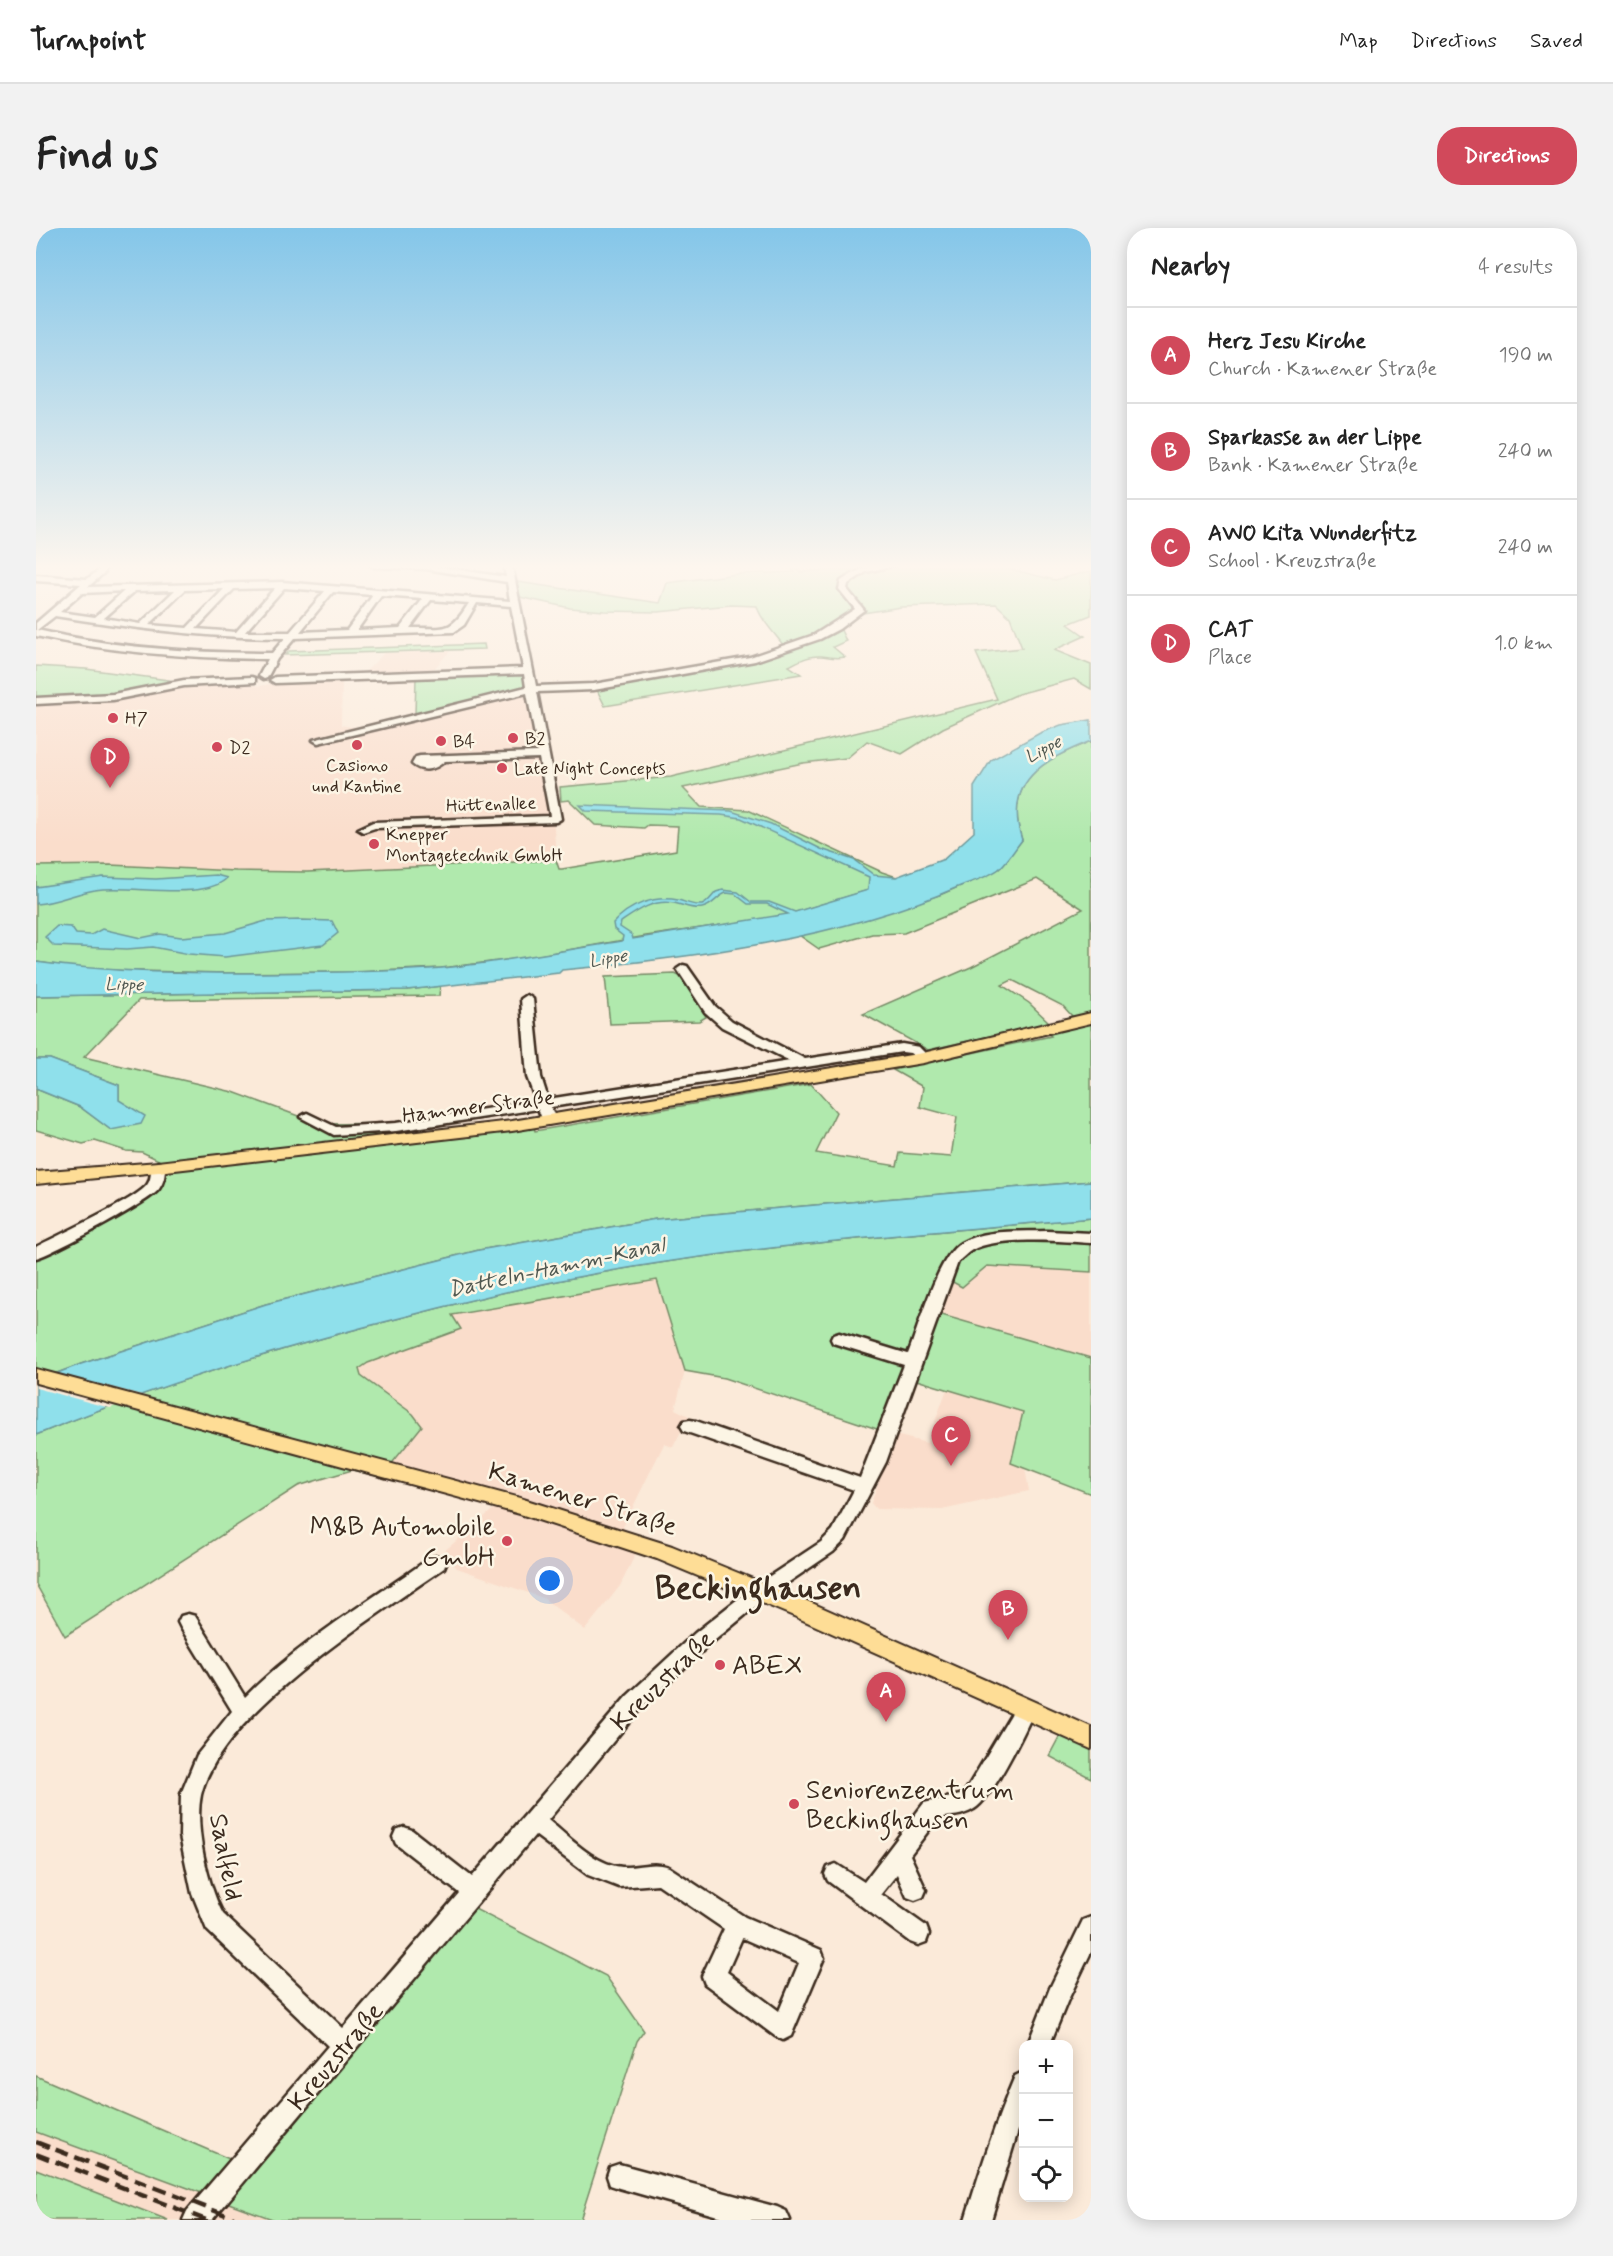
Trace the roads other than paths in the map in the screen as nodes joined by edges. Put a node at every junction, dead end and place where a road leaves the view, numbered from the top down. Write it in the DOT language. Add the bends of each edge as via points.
graph roads {
  1 [pos="274,658"];
  2 [pos="526,658"];
  3 [pos="755,658"];
  4 [pos="529,671"];
  5 [pos="264,676"];
  6 [pos="252,680"];
  7 [pos="275,680"];
  8 [pos="531,689"];
  9 [pos="36,701"];
  10 [pos="318,740"];
  11 [pos="543,755"];
  12 [pos="442,758"];
  13 [pos="363,830"];
  14 [pos="683,969"];
  15 [pos="527,999"];
  16 [pos="1091,1018"];
  17 [pos="923,1058"];
  18 [pos="806,1064"];
  19 [pos="824,1075"];
  20 [pos="546,1112"];
  21 [pos="307,1117"];
  22 [pos="158,1167"];
  23 [pos="36,1178"];
  24 [pos="1091,1238"];
  25 [pos="36,1253"];
  26 [pos="839,1339"];
  27 [pos="914,1362"];
  28 [pos="36,1376"];
  29 [pos="690,1426"];
  30 [pos="866,1487"];
  31 [pos="437,1563"];
  32 [pos="760,1592"];
  33 [pos="188,1622"];
  34 [pos="1025,1709"];
  35 [pos="243,1711"];
  36 [pos="1091,1738"];
  37 [pos="532,1820"];
  38 [pos="404,1838"];
  39 [pos="898,1853"];
  40 [pos="836,1874"];
  41 [pos="472,1890"];
  42 [pos="915,1890"];
  43 [pos="867,1896"];
  44 [pos="737,1925"];
  45 [pos="1091,1928"];
  46 [pos="918,1934"];
  47 [pos="1041,2040"];
  48 [pos="344,2044"];
  49 [pos="1019,2094"];
  50 [pos="619,2176"];
  51 [pos="196,2220"];
  52 [pos="777,2220"];
  53 [pos="978,2220"];
  1 -- 5 [label="street"];
  2 -- 4 [label="street, Hüttenallee"];
  3 -- 8 [label="street" via="604,686"];
  4 -- 7 [label="street"];
  4 -- 8 [label="street, Hüttenallee"];
  5 -- 6 [label="street"];
  5 -- 7 [label="street"];
  6 -- 7 [label="street" via="263,685"];
  6 -- 9 [label="street" via="176,684 113,697"];
  8 -- 10 [label="street"];
  8 -- 11 [label="street, Hüttenallee"];
  11 -- 12 [label="street"];
  11 -- 13 [label="street, Hüttenallee" via="556,819 373,825"];
  14 -- 18 [label="street" via="710,1010 727,1024"];
  15 -- 20 [label="street" via="534,1077"];
  16 -- 17 [label="main road, Hammer Straße"];
  17 -- 18 [label="street, Hammer Straße" via="914,1050 902,1048"];
  17 -- 19 [label="main road, Hammer Straße"];
  18 -- 19 [label="street"];
  18 -- 20 [label="street, Hammer Straße"];
  19 -- 20 [label="main road, Hammer Straße"];
  20 -- 21 [label="street, Hammer Straße" via="528,1108 396,1127 334,1131"];
  20 -- 22 [label="main road, Hammer Straße"];
  22 -- 23 [label="main road, Hammer Straße"];
  22 -- 25 [label="street" via="153,1188 135,1201"];
  24 -- 27 [label="street, Kreuzstraße" via="1010,1238 981,1241 961,1250 951,1261"];
  26 -- 27 [label="street"];
  27 -- 30 [label="street, Kreuzstraße"];
  28 -- 32 [label="main road, Kamener Straße" via="559,1517 664,1552"];
  29 -- 30 [label="street"];
  30 -- 32 [label="street, Kreuzstraße" via="839,1535 827,1547"];
  31 -- 35 [label="street, Saalfeld" via="316,1649"];
  32 -- 34 [label="main road, Kamener Straße"];
  32 -- 37 [label="street, Kreuzstraße" via="641,1695"];
  33 -- 35 [label="street"];
  34 -- 36 [label="main road, Kamener Straße"];
  34 -- 39 [label="street" via="969,1801 932,1810"];
  35 -- 48 [label="street, Saalfeld" via="208,1757 192,1792 191,1840 204,1903 223,1932"];
  37 -- 41 [label="street, Kreuzstraße"];
  37 -- 44 [label="street" via="593,1866 618,1877 661,1874"];
  38 -- 41 [label="street"];
  39 -- 42 [label="street"];
  39 -- 43 [label="street"];
  40 -- 43 [label="street"];
  41 -- 48 [label="street, Kreuzstraße"];
  43 -- 46 [label="street"];
  44 -- 44 [label="street" via="813,1958 783,2028 713,1976"];
  45 -- 47 [label="street"];
  48 -- 51 [label="street, Kreuzstraße"];
  49 -- 53 [label="street"];
  50 -- 52 [label="street"];
}
